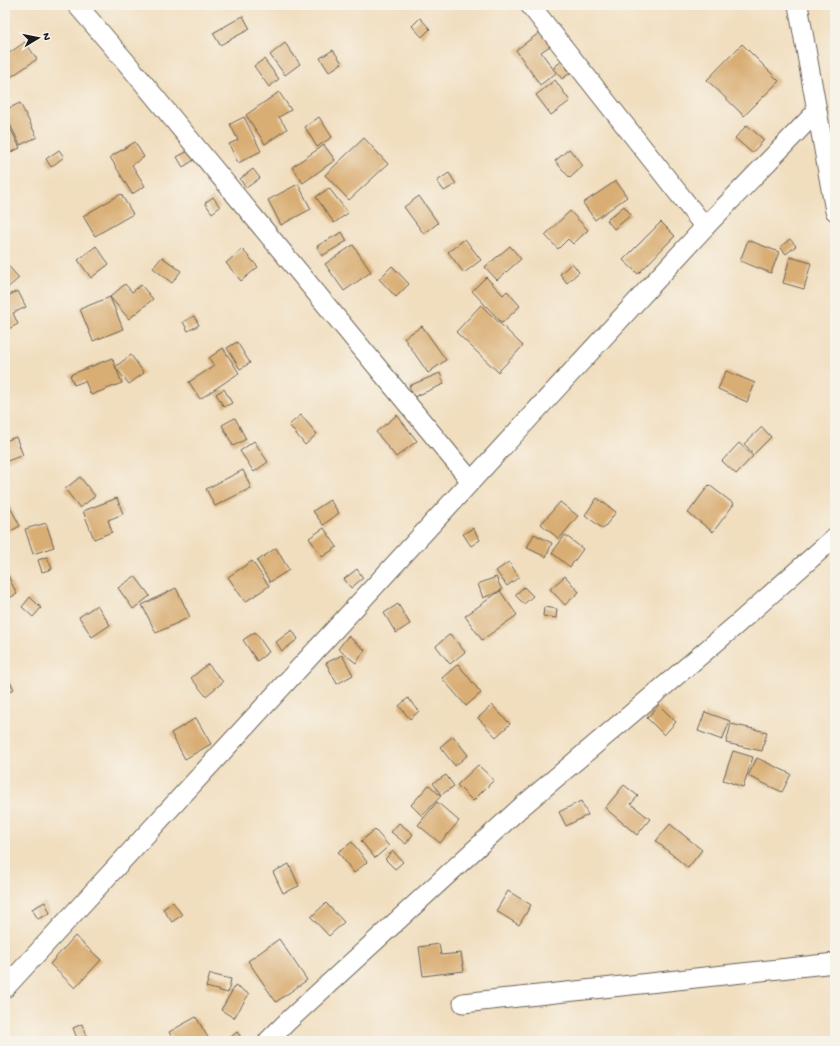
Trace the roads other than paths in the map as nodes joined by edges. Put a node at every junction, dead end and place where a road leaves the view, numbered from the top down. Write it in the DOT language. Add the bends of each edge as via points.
graph roads {
  1 [pos="77,5"];
  2 [pos="530,5"];
  3 [pos="798,5"];
  4 [pos="817,111"];
  5 [pos="835,211"];
  6 [pos="705,227"];
  7 [pos="471,481"];
  8 [pos="835,538"];
  9 [pos="835,964"];
  10 [pos="5,988"];
  11 [pos="463,1003"];
  12 [pos="268,1041"];
  1 -- 7 [label="street"];
  2 -- 6 [label="street"];
  3 -- 4 [label="street"];
  4 -- 5 [label="street"];
  4 -- 6 [label="street"];
  6 -- 7 [label="street"];
  7 -- 10 [label="street"];
  8 -- 12 [label="street" via="518,809"];
  9 -- 11 [label="street"];
}
